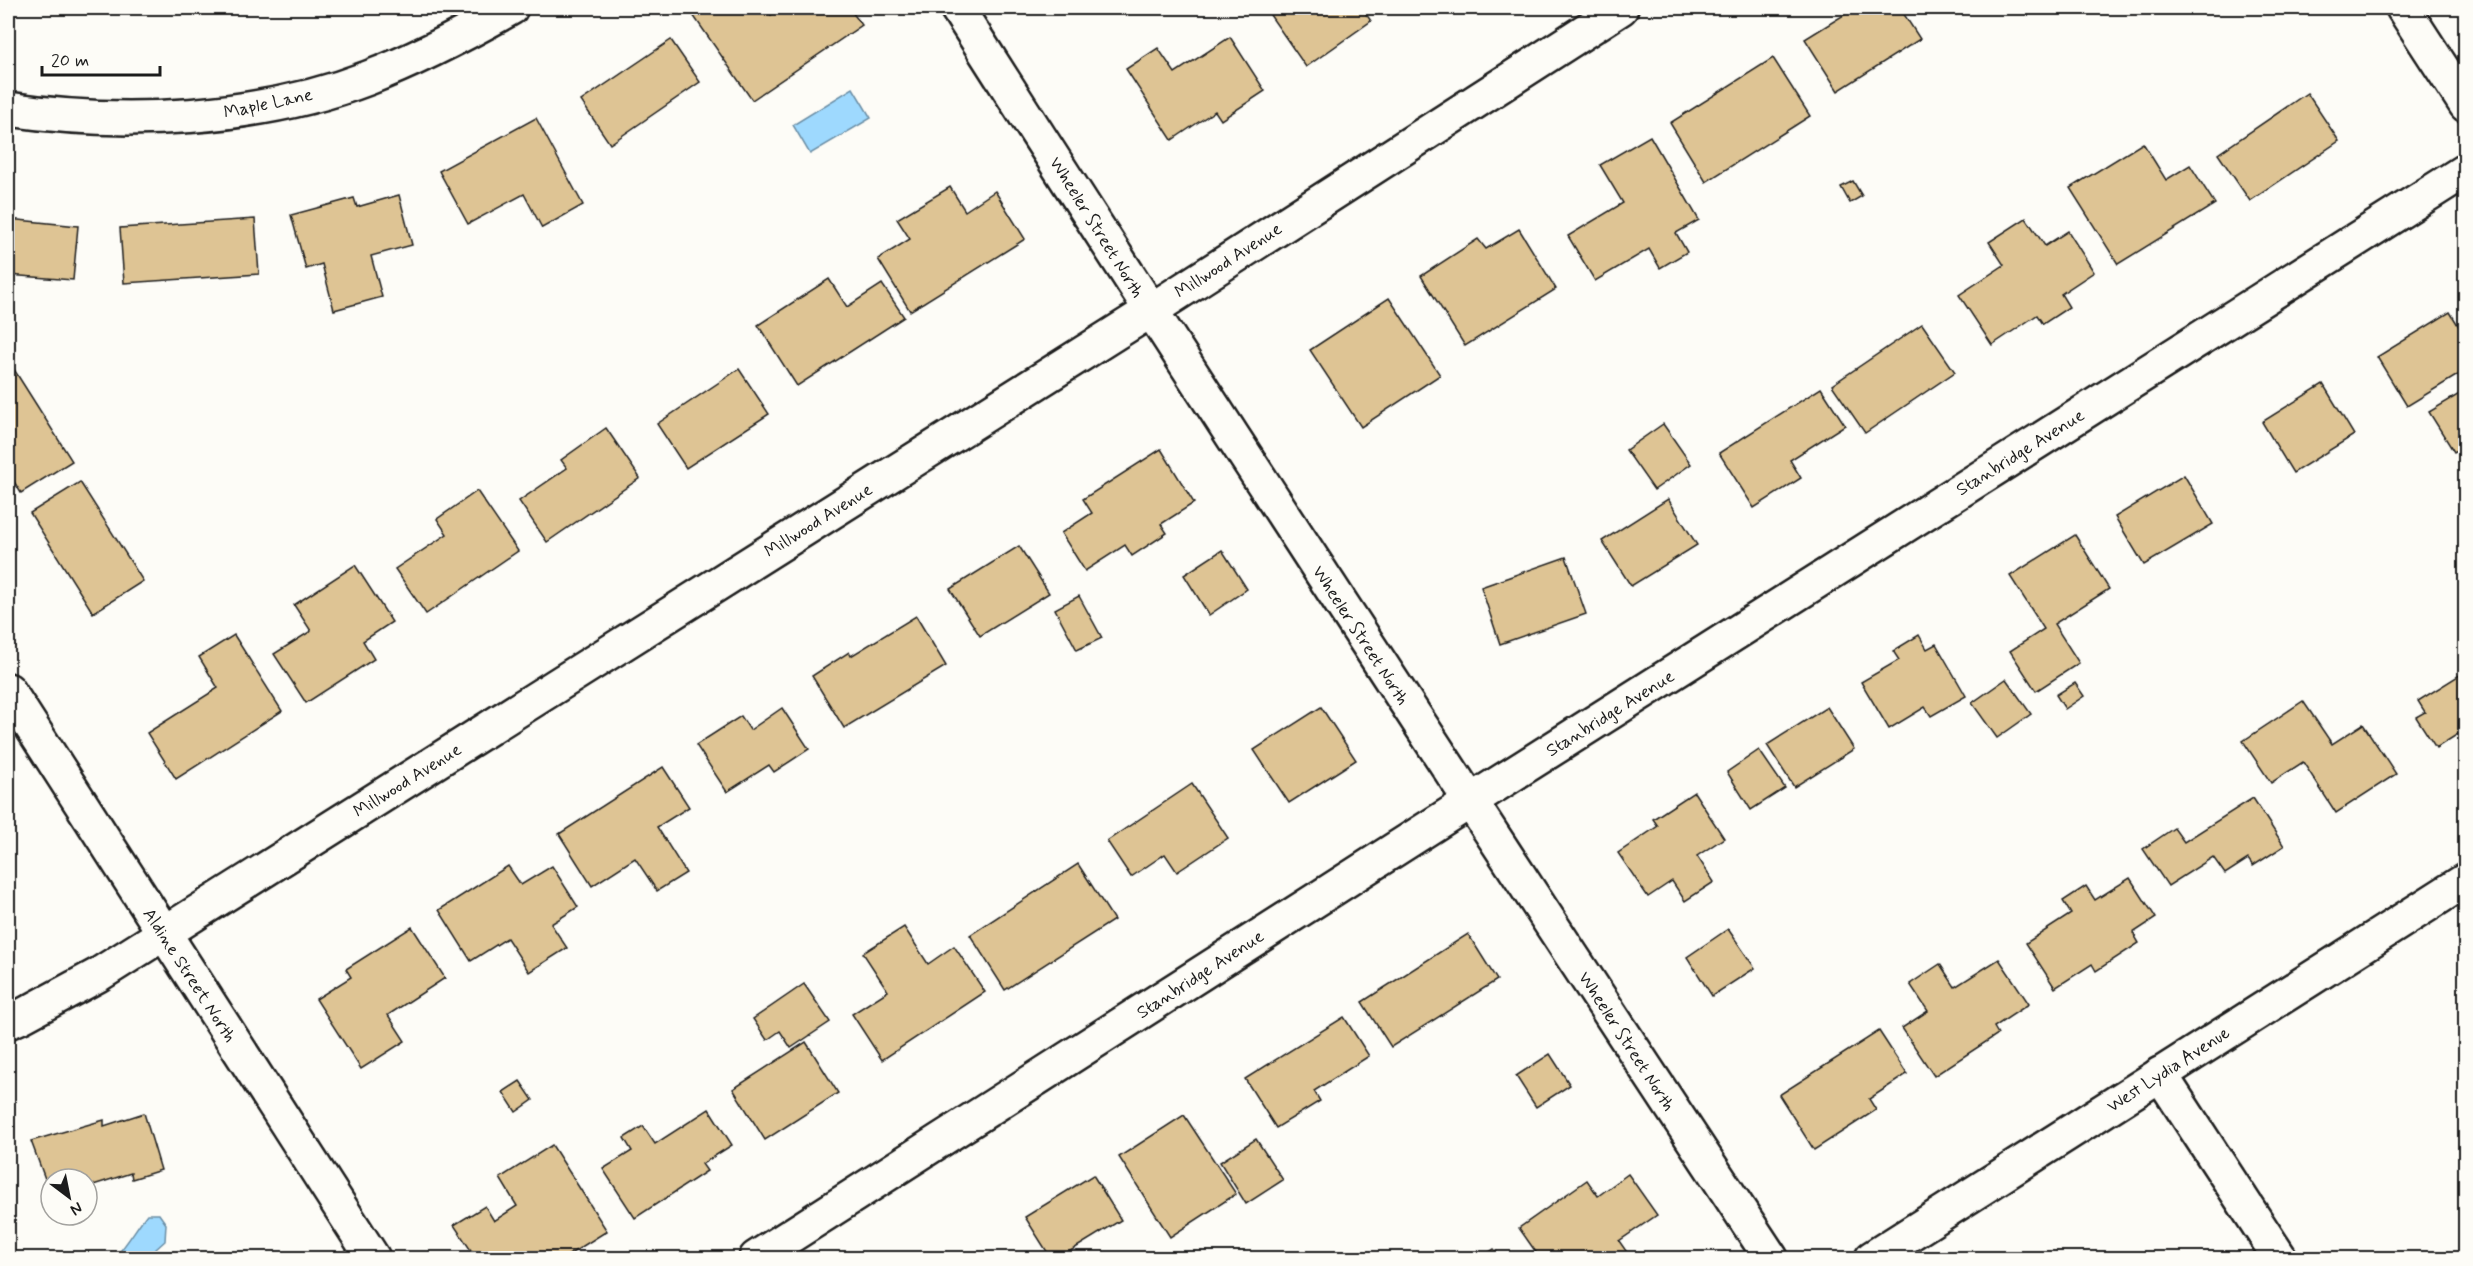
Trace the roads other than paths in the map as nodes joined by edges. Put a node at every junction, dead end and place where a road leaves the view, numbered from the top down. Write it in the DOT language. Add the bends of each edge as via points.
graph roads {
  1 [pos="511,8"];
  2 [pos="957,8"];
  3 [pos="1621,8"];
  4 [pos="2403,8"];
  5 [pos="2466,105"];
  6 [pos="8,109"];
  7 [pos="2466,170"];
  8 [pos="1150,310"];
  9 [pos="8,690"];
  10 [pos="1469,802"];
  11 [pos="2466,880"];
  12 [pos="164,933"];
  13 [pos="8,1022"];
  14 [pos="2160,1074"];
  15 [pos="373,1258"];
  16 [pos="756,1258"];
  17 [pos="1771,1258"];
  18 [pos="1872,1258"];
  19 [pos="2280,1258"];
  1 -- 6 [label="street, Maple Lane" via="434,50 366,79 295,99 209,115 123,119"];
  2 -- 8 [label="street, Wheeler Street North"];
  3 -- 8 [label="street, Millwood Avenue"];
  4 -- 5 [label="street"];
  7 -- 10 [label="street, Stanbridge Avenue"];
  8 -- 10 [label="street, Wheeler Street North"];
  8 -- 12 [label="street, Millwood Avenue"];
  9 -- 12 [label="street, Aldine Street North"];
  10 -- 16 [label="street, Stanbridge Avenue"];
  10 -- 17 [label="street, Wheeler Street North"];
  11 -- 14 [label="street, West Lydia Avenue"];
  12 -- 13 [label="street, Millwood Avenue" via="98,975"];
  12 -- 15 [label="street, Aldine Street North"];
  14 -- 18 [label="street, West Lydia Avenue"];
  14 -- 19 [label="street"];
}
